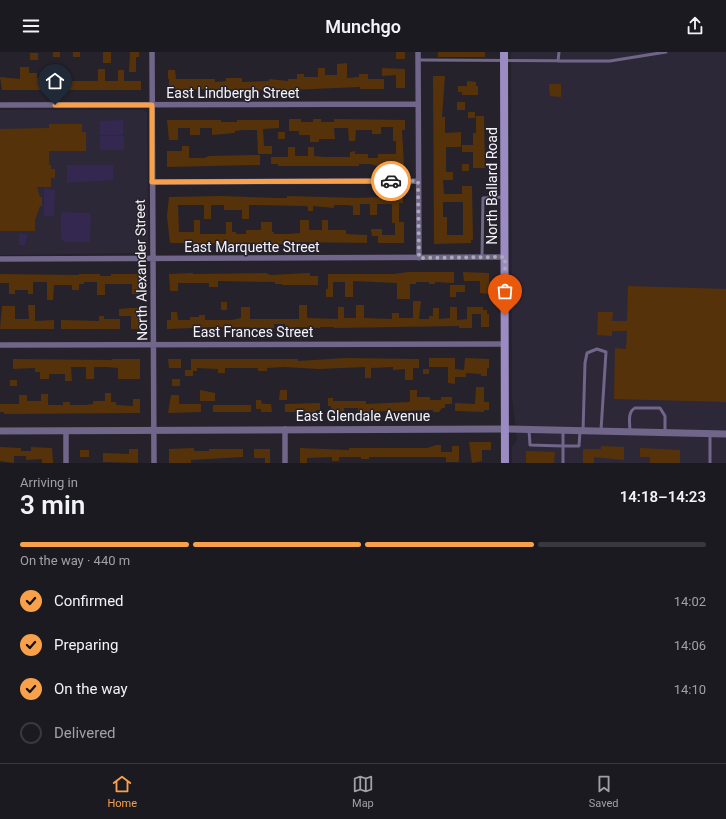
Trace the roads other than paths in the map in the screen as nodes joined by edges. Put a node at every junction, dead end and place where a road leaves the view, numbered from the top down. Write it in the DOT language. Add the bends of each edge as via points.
graph roads {
  1 [pos="152,52"];
  2 [pos="418,52"];
  3 [pos="559,52"];
  4 [pos="666,52"];
  5 [pos="504,56"];
  6 [pos="418,60"];
  7 [pos="558,61"];
  8 [pos="418,104"];
  9 [pos="0,105"];
  10 [pos="152,105"];
  11 [pos="418,181"];
  12 [pos="152,182"];
  13 [pos="505,197"];
  14 [pos="482,257"];
  15 [pos="505,257"];
  16 [pos="419,258"];
  17 [pos="0,259"];
  18 [pos="153,259"];
  19 [pos="154,344"];
  20 [pos="505,344"];
  21 [pos="0,345"];
  22 [pos="285,429"];
  23 [pos="506,429"];
  24 [pos="154,430"];
  25 [pos="529,430"];
  26 [pos="563,430"];
  27 [pos="0,431"];
  28 [pos="66,431"];
  29 [pos="582,431"];
  30 [pos="601,431"];
  31 [pos="630,432"];
  32 [pos="666,433"];
  33 [pos="710,434"];
  34 [pos="726,434"];
  35 [pos="563,446"];
  36 [pos="66,463"];
  37 [pos="154,463"];
  38 [pos="285,463"];
  39 [pos="505,463"];
  40 [pos="563,463"];
  41 [pos="710,463"];
  1 -- 10 [label="street, North Alexander Street"];
  2 -- 6 [label="street"];
  3 -- 7 [label="lane"];
  4 -- 7 [label="lane" via="610,62"];
  5 -- 6 [label="lane"];
  5 -- 7 [label="lane"];
  5 -- 13 [label="main road, North Ballard Road"];
  6 -- 8 [label="street"];
  8 -- 10 [label="street, East Lindbergh Street"];
  8 -- 11 [label="street"];
  9 -- 10 [label="street, East Lindbergh Street"];
  10 -- 12 [label="street, North Alexander Street"];
  11 -- 12 [label="street"];
  11 -- 16 [label="street"];
  12 -- 18 [label="street, North Alexander Street"];
  13 -- 14 [label="lane" via="483,198"];
  13 -- 15 [label="main road, North Ballard Road"];
  14 -- 15 [label="street, East Marquette Street"];
  14 -- 16 [label="street, East Marquette Street"];
  15 -- 20 [label="main road, North Ballard Road"];
  16 -- 18 [label="street, East Marquette Street"];
  17 -- 18 [label="street, East Marquette Street"];
  18 -- 19 [label="street, North Alexander Street"];
  19 -- 20 [label="street, East Frances Street"];
  19 -- 21 [label="street, East Frances Street"];
  19 -- 24 [label="street, North Alexander Street"];
  20 -- 23 [label="main road, North Ballard Road"];
  22 -- 23 [label="street, East Glendale Avenue"];
  22 -- 24 [label="street, East Glendale Avenue"];
  22 -- 38 [label="street"];
  23 -- 25 [label="street, East Glendale Avenue"];
  23 -- 39 [label="main road, North Ballard Road"];
  24 -- 28 [label="street, East Glendale Avenue"];
  24 -- 37 [label="street, North Alexander Street"];
  25 -- 26 [label="street, East Glendale Avenue"];
  25 -- 35 [label="lane" via="530,445"];
  26 -- 29 [label="street, East Glendale Avenue"];
  26 -- 35 [label="lane"];
  27 -- 28 [label="street, East Glendale Avenue"];
  28 -- 36 [label="street"];
  29 -- 30 [label="street, East Glendale Avenue"];
  29 -- 30 [label="lane" via="587,353 597,349 606,352"];
  29 -- 35 [label="lane" via="579,446"];
  30 -- 31 [label="street, East Glendale Avenue"];
  31 -- 32 [label="street, East Glendale Avenue"];
  31 -- 32 [label="lane" via="632,410 660,408 666,416"];
  32 -- 33 [label="street, East Glendale Avenue"];
  33 -- 34 [label="street, East Glendale Avenue"];
  33 -- 41 [label="lane"];
  35 -- 40 [label="lane"];
}
